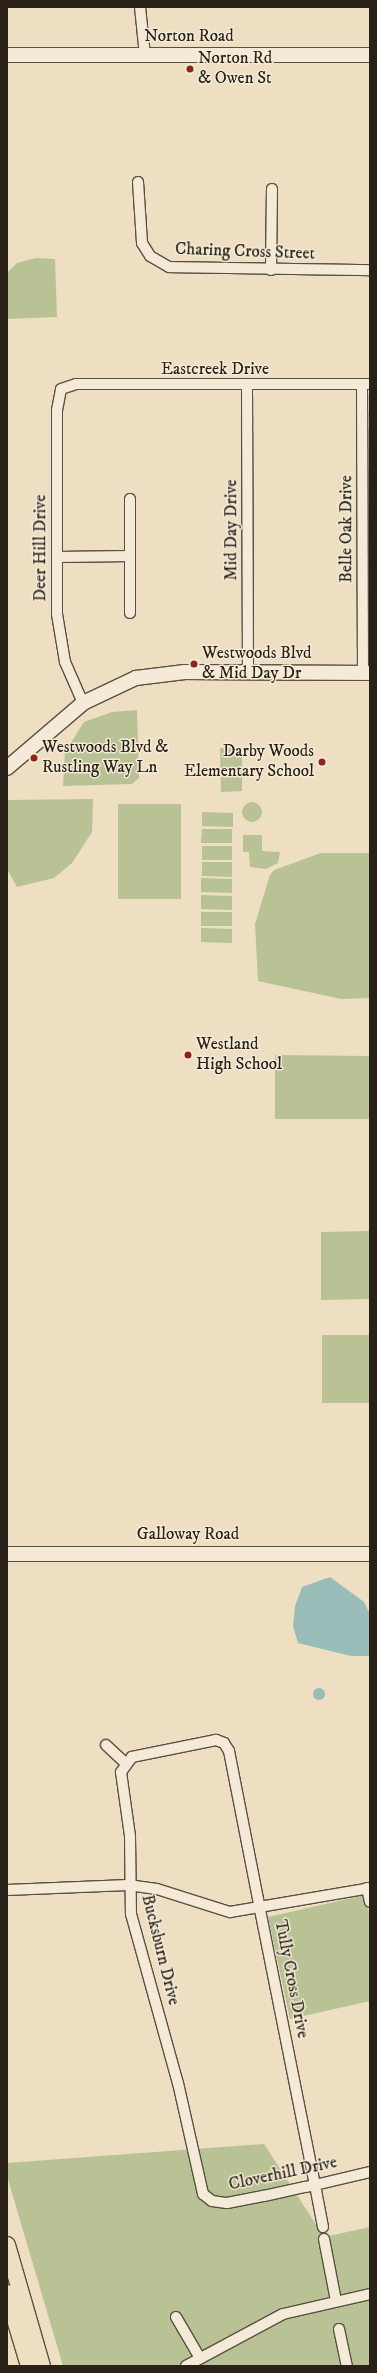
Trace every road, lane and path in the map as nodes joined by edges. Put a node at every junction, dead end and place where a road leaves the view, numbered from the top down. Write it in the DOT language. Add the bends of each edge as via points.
graph roads {
  1 [pos="140,7"];
  2 [pos="7,55"];
  3 [pos="146,55"];
  4 [pos="370,55"];
  5 [pos="138,182"];
  6 [pos="272,189"];
  7 [pos="271,270"];
  8 [pos="370,270"];
  9 [pos="366,384"];
  10 [pos="247,387"];
  11 [pos="61,389"];
  12 [pos="130,499"];
  13 [pos="130,556"];
  14 [pos="57,557"];
  15 [pos="130,614"];
  16 [pos="248,673"];
  17 [pos="367,673"];
  18 [pos="83,703"];
  19 [pos="7,768"];
  20 [pos="7,1554"];
  21 [pos="370,1554"];
  22 [pos="106,1745"];
  23 [pos="125,1763"];
  24 [pos="128,1885"];
  25 [pos="369,1888"];
  26 [pos="7,1890"];
  27 [pos="370,1902"];
  28 [pos="260,1909"];
  29 [pos="370,2172"];
  30 [pos="315,2185"];
  31 [pos="203,2194"];
  32 [pos="323,2227"];
  33 [pos="324,2239"];
  34 [pos="7,2245"];
  35 [pos="7,2293"];
  36 [pos="370,2294"];
  37 [pos="336,2301"];
  38 [pos="176,2317"];
  39 [pos="339,2329"];
  40 [pos="193,2363"];
  41 [pos="28,2366"];
  42 [pos="42,2366"];
  43 [pos="347,2366"];
  1 -- 3 [label="street"];
  2 -- 3 [label="street, Norton Road"];
  3 -- 4 [label="street, Norton Road"];
  5 -- 7 [label="street, Charing Cross Street" via="142,243 158,262 181,269"];
  6 -- 7 [label="street"];
  7 -- 8 [label="street, Charing Cross Street"];
  9 -- 10 [label="street, Eastcreek Drive"];
  9 -- 17 [label="street, Belle Oak Drive"];
  10 -- 11 [label="street, Eastcreek Drive" via="76,384"];
  10 -- 16 [label="street, Mid Day Drive"];
  11 -- 14 [label="street, Deer Hill Drive" via="57,410"];
  12 -- 13 [label="street"];
  13 -- 14 [label="street"];
  13 -- 15 [label="street"];
  14 -- 18 [label="street, Deer Hill Drive" via="59,639"];
  16 -- 17 [label="street"];
  16 -- 18 [label="street" via="152,674 122,682"];
  18 -- 19 [label="street"];
  20 -- 21 [label="street, Galloway Road"];
  22 -- 23 [label="street"];
  23 -- 24 [label="street, Bucksburn Drive" via="120,1772 130,1836"];
  23 -- 28 [label="street, Tully Cross Drive" via="139,1753 221,1741 229,1751"];
  24 -- 26 [label="street"];
  24 -- 28 [label="street" via="157,1889 216,1909"];
  24 -- 31 [label="street, Bucksburn Drive" via="131,1914 178,2083"];
  25 -- 27 [label="street"];
  25 -- 28 [label="street"];
  28 -- 30 [label="street, Tully Cross Drive"];
  29 -- 30 [label="street, Cloverhill Drive"];
  30 -- 31 [label="street, Cloverhill Drive" via="227,2203 212,2201"];
  30 -- 32 [label="street, Tully Cross Drive"];
  33 -- 37 [label="street"];
  34 -- 42 [label="main road"];
  35 -- 41 [label="main road"];
  36 -- 37 [label="street"];
  37 -- 40 [label="street" via="283,2314"];
  38 -- 40 [label="street"];
  39 -- 43 [label="street"];
}
